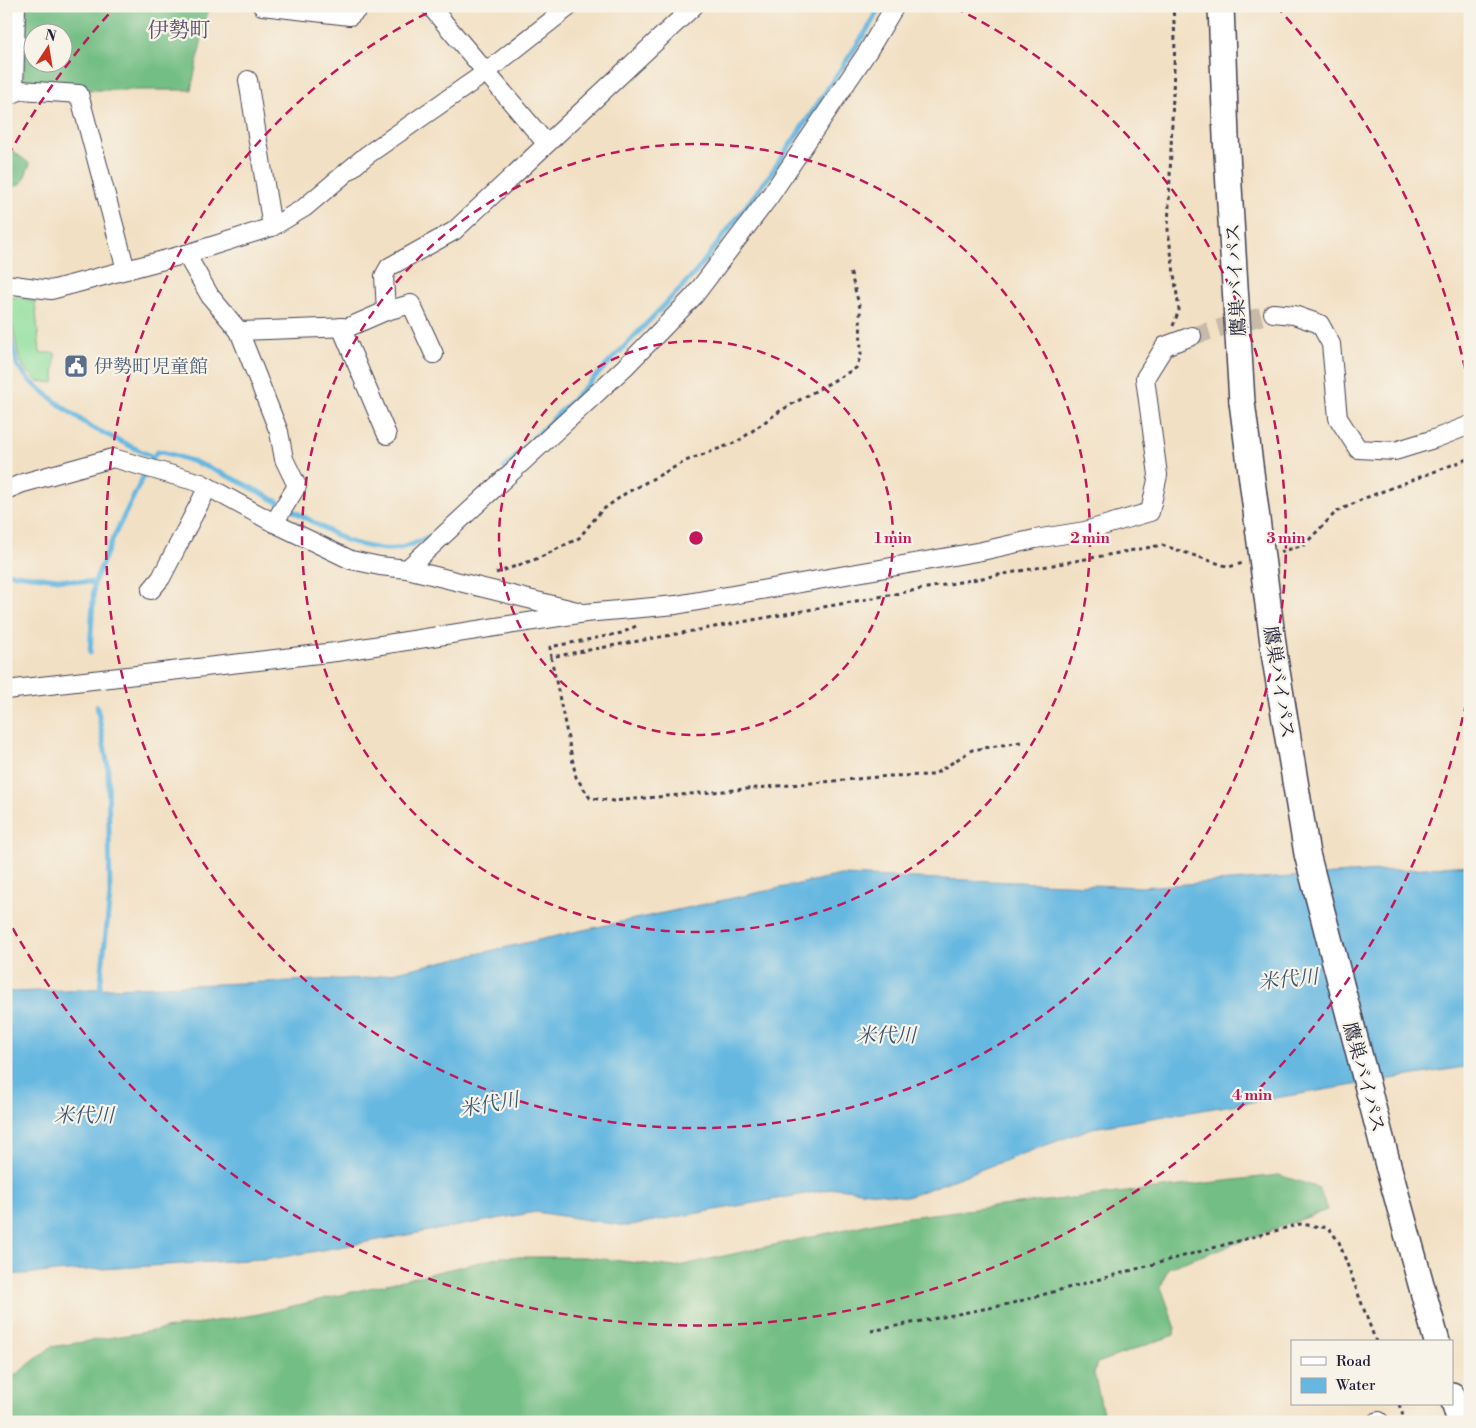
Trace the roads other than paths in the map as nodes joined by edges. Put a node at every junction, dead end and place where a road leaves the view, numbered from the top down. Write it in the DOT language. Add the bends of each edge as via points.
graph roads {
  1 [pos="16,6"];
  2 [pos="262,6"];
  3 [pos="361,6"];
  4 [pos="430,6"];
  5 [pos="570,6"];
  6 [pos="694,6"];
  7 [pos="894,6"];
  8 [pos="1221,6"];
  9 [pos="485,73"];
  10 [pos="248,80"];
  11 [pos="10,95"];
  12 [pos="546,143"];
  13 [pos="272,227"];
  14 [pos="186,254"];
  15 [pos="126,270"];
  16 [pos="6,284"];
  17 [pos="386,311"];
  18 [pos="1273,313"];
  19 [pos="341,327"];
  20 [pos="239,331"];
  21 [pos="1192,336"];
  22 [pos="434,354"];
  23 [pos="1470,425"];
  24 [pos="387,435"];
  25 [pos="208,487"];
  26 [pos="6,490"];
  27 [pos="278,519"];
  28 [pos="407,569"];
  29 [pos="151,590"];
  30 [pos="585,613"];
  31 [pos="6,690"];
  32 [pos="1436,1340"];
  33 [pos="1454,1402"];
  34 [pos="1460,1422"];
  1 -- 11 [label="street"];
  2 -- 3 [label="street" via="350,16"];
  4 -- 9 [label="street"];
  5 -- 9 [label="street"];
  6 -- 12 [label="street"];
  7 -- 28 [label="street" via="868,51 770,196 694,296 610,380"];
  8 -- 32 [label="highway, 鷹巣バイパス, bridge" via="1242,402 1275,659 1307,854"];
  9 -- 12 [label="street"];
  9 -- 13 [label="street" via="367,155 304,208"];
  10 -- 13 [label="street"];
  11 -- 15 [label="street" via="21,90 79,94"];
  12 -- 17 [label="street" via="454,231 389,267 384,276"];
  13 -- 14 [label="street"];
  14 -- 15 [label="street"];
  14 -- 20 [label="street" via="210,296"];
  15 -- 16 [label="street" via="51,290"];
  17 -- 19 [label="street" via="349,327"];
  17 -- 22 [label="street" via="411,304"];
  18 -- 23 [label="street" via="1320,324 1331,344 1338,418 1358,449 1394,451"];
  19 -- 20 [label="street"];
  19 -- 24 [label="street"];
  20 -- 27 [label="street" via="279,432 284,459 297,486"];
  21 -- 30 [label="street" via="1166,346 1145,378 1158,475 1150,512 1085,530 753,593 676,605"];
  25 -- 26 [label="street" via="113,458"];
  25 -- 27 [label="street"];
  25 -- 29 [label="street" via="161,578"];
  27 -- 28 [label="street" via="351,560"];
  28 -- 30 [label="street"];
  30 -- 31 [label="street" via="336,652"];
  33 -- 34 [label="highway"];
}
